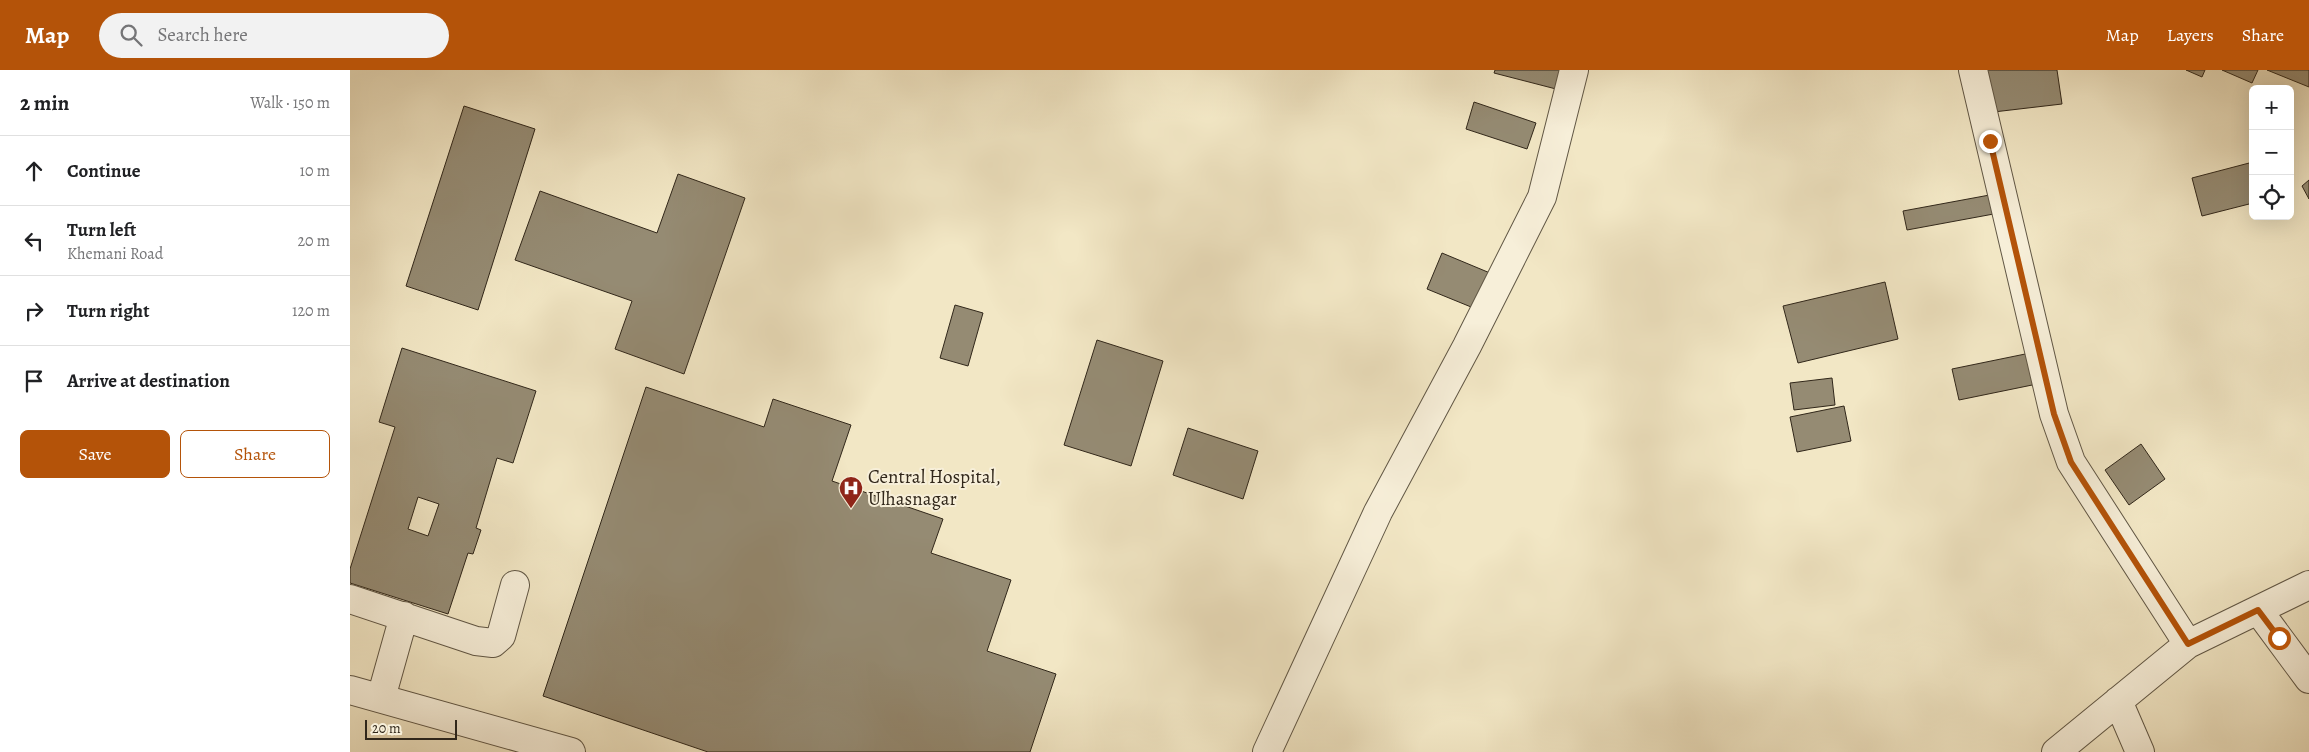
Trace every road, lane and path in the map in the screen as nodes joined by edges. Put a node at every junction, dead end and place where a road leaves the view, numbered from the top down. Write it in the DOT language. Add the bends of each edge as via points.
graph roads {
  1 [pos="1574,70"];
  2 [pos="1973,70"];
  3 [pos="515,585"];
  4 [pos="2309,585"];
  5 [pos="350,598"];
  6 [pos="2258,610"];
  7 [pos="404,616"];
  8 [pos="2188,644"];
  9 [pos="2309,680"];
  10 [pos="350,690"];
  11 [pos="381,698"];
  12 [pos="2118,701"];
  13 [pos="572,752"];
  14 [pos="1267,752"];
  15 [pos="2056,752"];
  16 [pos="2140,752"];
  1 -- 14 [label="street" via="1542,197 1378,512"];
  2 -- 8 [label="street" via="2054,414 2071,462"];
  3 -- 7 [label="street" via="501,636 493,642 476,640"];
  4 -- 6 [label="street"];
  5 -- 7 [label="street"];
  6 -- 8 [label="street"];
  6 -- 9 [label="street"];
  7 -- 11 [label="street"];
  8 -- 12 [label="street"];
  10 -- 11 [label="street"];
  11 -- 13 [label="street"];
  12 -- 15 [label="street"];
  12 -- 16 [label="street"];
}
